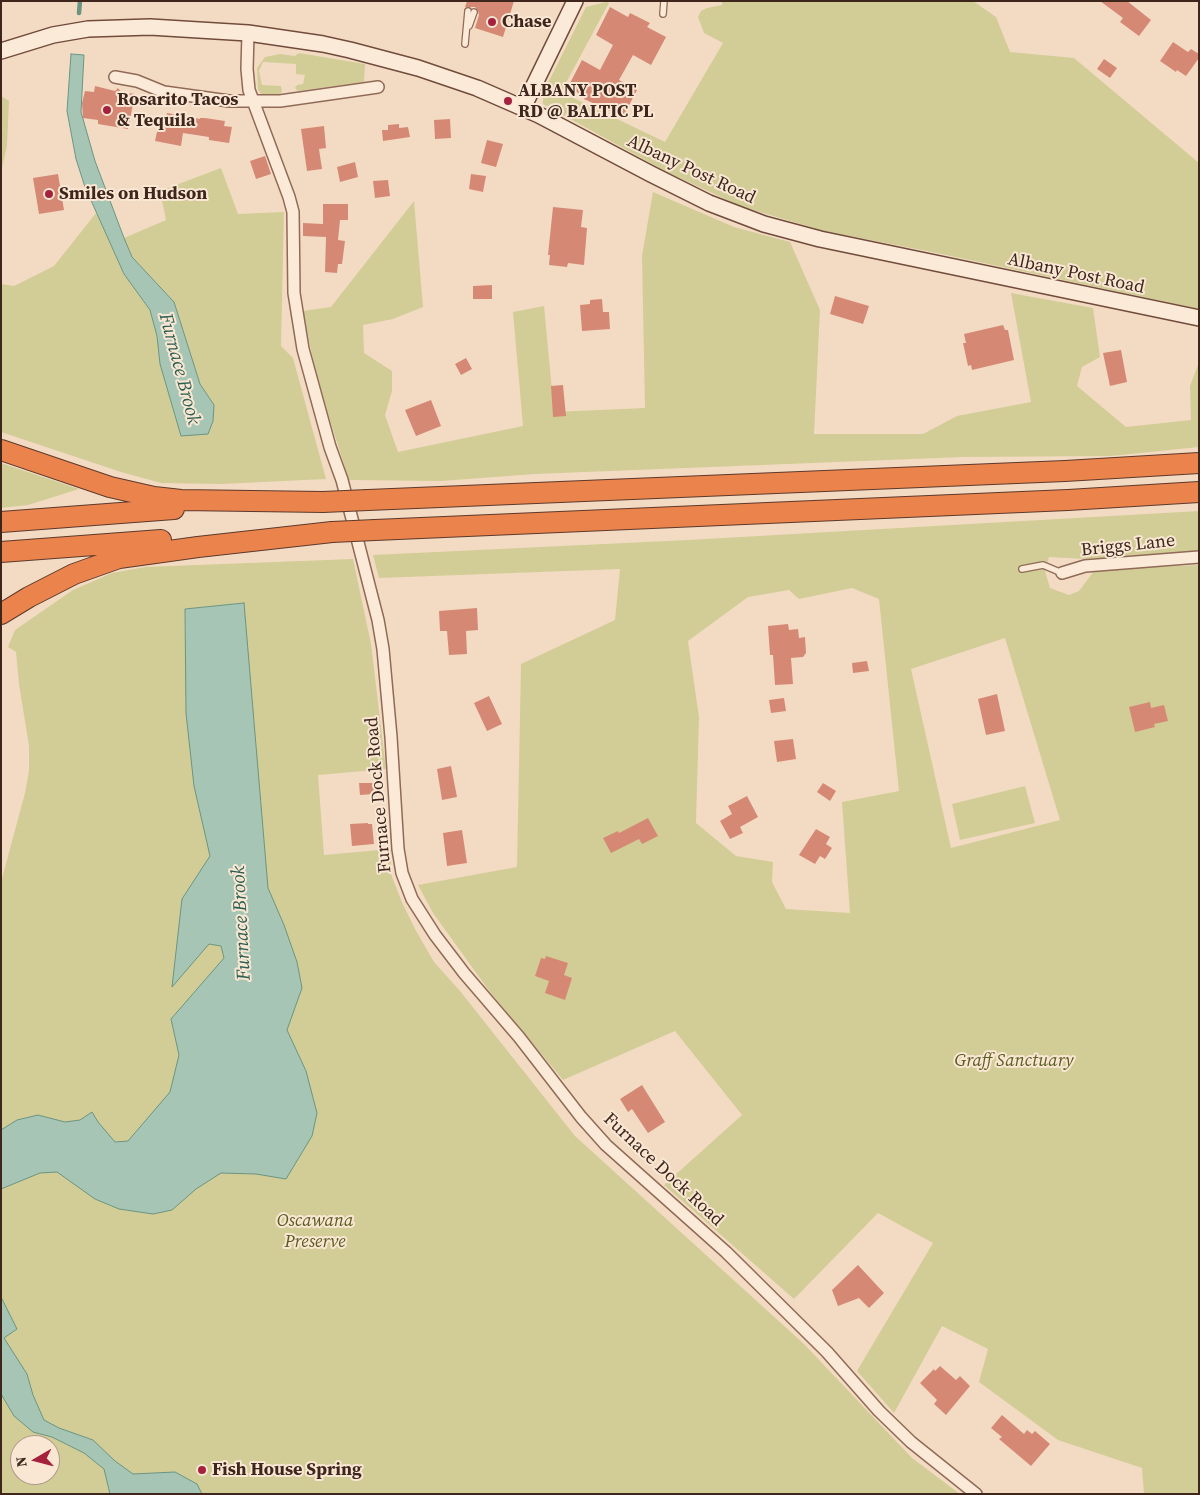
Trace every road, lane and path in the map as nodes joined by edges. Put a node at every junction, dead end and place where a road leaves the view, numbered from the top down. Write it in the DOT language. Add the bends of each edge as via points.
graph roads {
  1 [pos="575,1"];
  2 [pos="664,1"];
  3 [pos="471,11"];
  4 [pos="664,14"];
  5 [pos="248,33"];
  6 [pos="465,44"];
  7 [pos="1,51"];
  8 [pos="114,77"];
  9 [pos="378,87"];
  10 [pos="254,102"];
  11 [pos="522,108"];
  12 [pos="1199,318"];
  13 [pos="1,450"];
  14 [pos="1199,463"];
  15 [pos="1199,492"];
  16 [pos="323,502"];
  17 [pos="1,522"];
  18 [pos="332,532"];
  19 [pos="1,552"];
  20 [pos="1199,557"];
  21 [pos="1022,569"];
  22 [pos="1062,573"];
  23 [pos="1,614"];
  24 [pos="976,1494"];
  1 -- 11 [label="main road"];
  2 -- 4 [label="lane"];
  3 -- 6 [label="lane"];
  5 -- 7 [label="main road, Albany Post Road" via="150,27 88,29 53,35"];
  5 -- 10 [label="street, Furnace Dock Road" via="248,78"];
  5 -- 11 [label="main road, Albany Post Road" via="376,56 438,74"];
  8 -- 10 [label="street" via="180,95"];
  9 -- 10 [label="street"];
  10 -- 24 [label="street, Furnace Dock Road" via="291,204 294,292 301,340 378,620 400,864 412,899 464,974 606,1145 726,1252 827,1352 911,1442"];
  11 -- 12 [label="main road, Albany Post Road" via="709,203 764,224 820,239"];
  13 -- 16 [label="highway" via="110,487 154,498"];
  14 -- 16 [label="highway, bridge"];
  15 -- 18 [label="highway, bridge"];
  16 -- 17 [label="highway" via="120,512"];
  18 -- 19 [label="highway" via="103,543"];
  18 -- 23 [label="highway" via="119,558 74,574"];
  20 -- 22 [label="street, Briggs Lane" via="1085,566"];
  21 -- 22 [label="lane" via="1043,565"];
}
